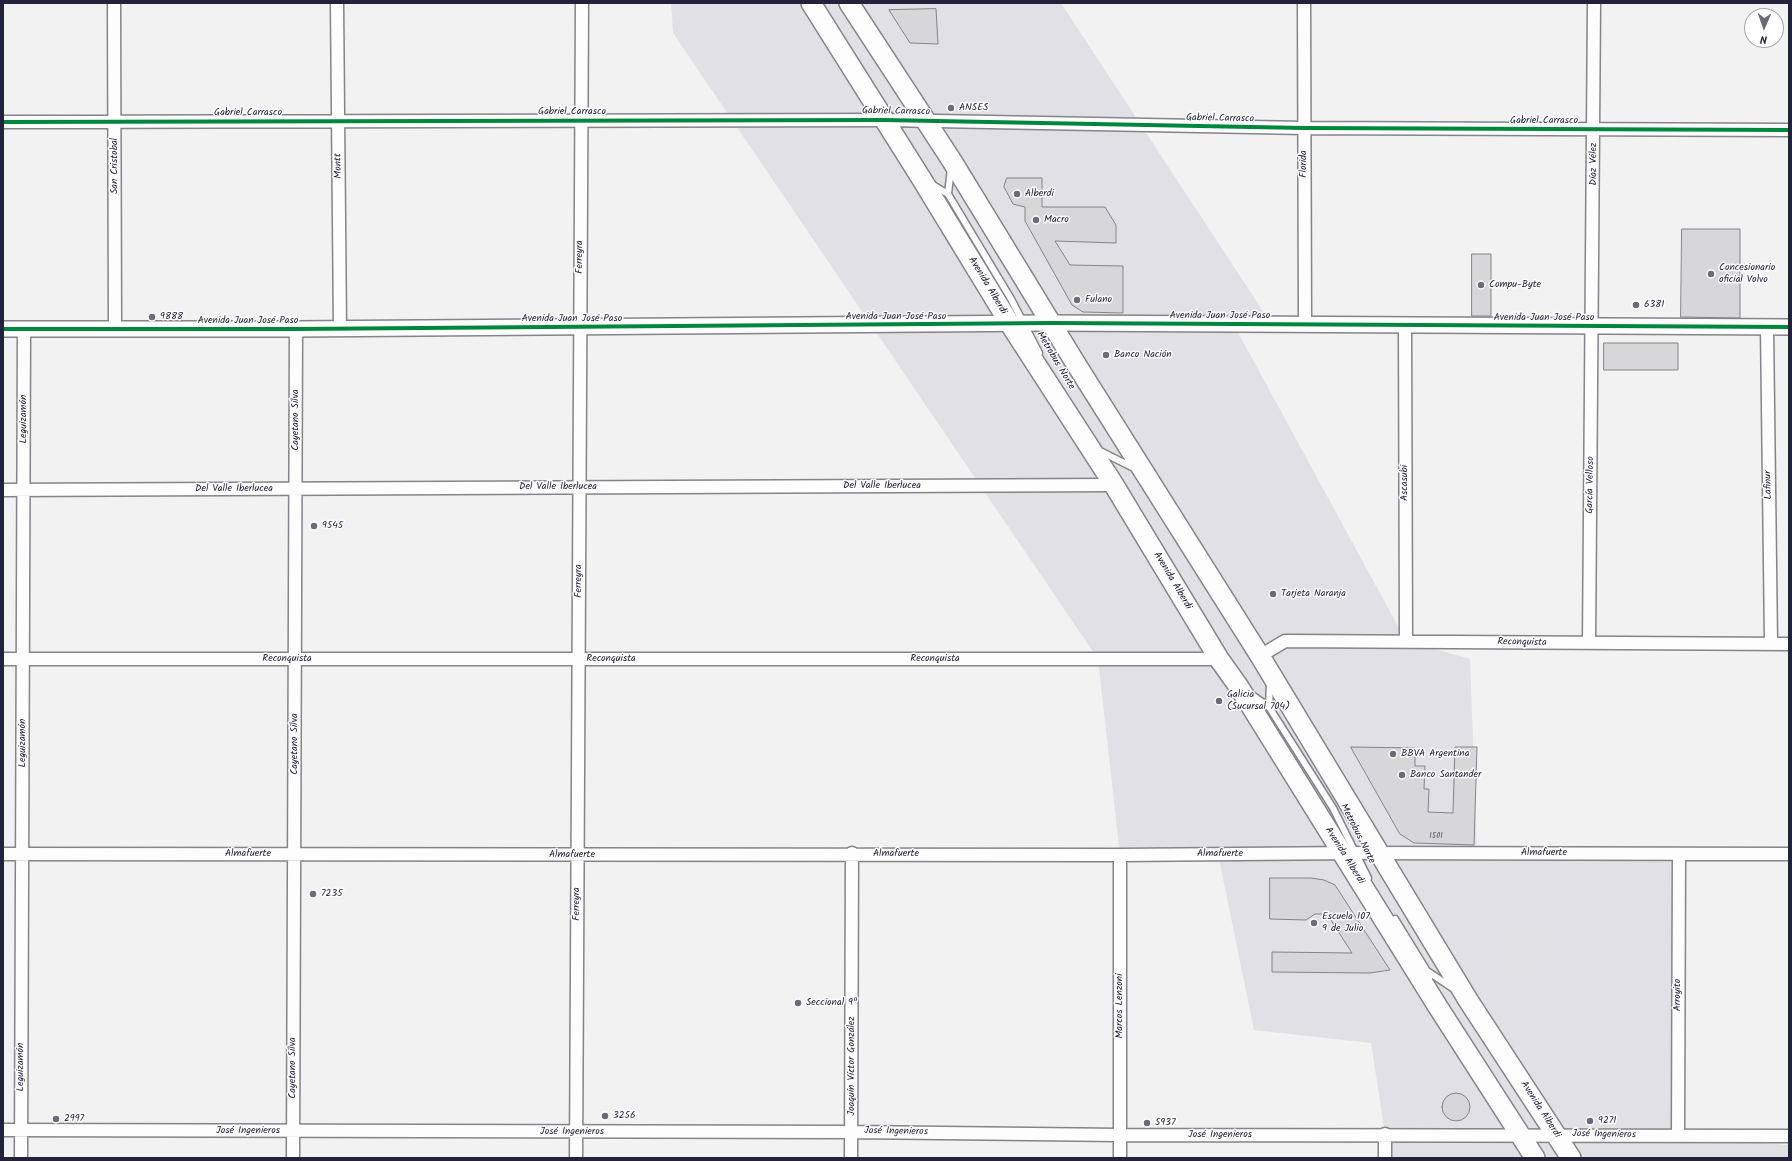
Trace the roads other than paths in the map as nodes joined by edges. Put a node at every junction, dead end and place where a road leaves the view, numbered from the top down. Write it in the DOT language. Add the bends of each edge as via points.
graph roads {
  1 [pos="114,3"];
  2 [pos="337,3"];
  3 [pos="582,3"];
  4 [pos="812,3"];
  5 [pos="849,3"];
  6 [pos="1304,3"];
  7 [pos="1594,3"];
  8 [pos="581,120"];
  9 [pos="884,120"];
  10 [pos="115,121"];
  11 [pos="338,121"];
  12 [pos="926,121"];
  13 [pos="3,122"];
  14 [pos="1304,128"];
  15 [pos="1594,129"];
  16 [pos="1789,130"];
  17 [pos="952,162"];
  18 [pos="921,178"];
  19 [pos="948,194"];
  20 [pos="1051,323"];
  21 [pos="1017,324"];
  22 [pos="1305,325"];
  23 [pos="1405,325"];
  24 [pos="1593,326"];
  25 [pos="580,327"];
  26 [pos="1768,327"];
  27 [pos="1789,327"];
  28 [pos="3,329"];
  29 [pos="24,329"];
  30 [pos="115,329"];
  31 [pos="296,329"];
  32 [pos="340,329"];
  33 [pos="1044,360"];
  34 [pos="1098,446"];
  35 [pos="1102,452"];
  36 [pos="1144,474"];
  37 [pos="1114,485"];
  38 [pos="579,487"];
  39 [pos="296,488"];
  40 [pos="3,490"];
  41 [pos="24,490"];
  42 [pos="1406,641"];
  43 [pos="1589,643"];
  44 [pos="1771,643"];
  45 [pos="1789,644"];
  46 [pos="1260,656"];
  47 [pos="3,659"];
  48 [pos="23,659"];
  49 [pos="295,659"];
  50 [pos="578,659"];
  51 [pos="1218,659"];
  52 [pos="1270,673"];
  53 [pos="1239,687"];
  54 [pos="1269,706"];
  55 [pos="852,853"];
  56 [pos="1349,853"];
  57 [pos="1379,853"];
  58 [pos="3,854"];
  59 [pos="22,854"];
  60 [pos="294,854"];
  61 [pos="1679,854"];
  62 [pos="1789,854"];
  63 [pos="578,855"];
  64 [pos="1120,855"];
  65 [pos="1374,887"];
  66 [pos="1390,913"];
  67 [pos="1427,971"];
  68 [pos="1468,1000"];
  69 [pos="1438,1007"];
  70 [pos="3,1130"];
  71 [pos="21,1130"];
  72 [pos="293,1131"];
  73 [pos="576,1132"];
  74 [pos="852,1132"];
  75 [pos="1385,1134"];
  76 [pos="1556,1134"];
  77 [pos="1120,1135"];
  78 [pos="1520,1135"];
  79 [pos="1678,1136"];
  80 [pos="1789,1136"];
  81 [pos="21,1158"];
  82 [pos="293,1158"];
  83 [pos="576,1158"];
  84 [pos="851,1158"];
  85 [pos="1120,1158"];
  86 [pos="1385,1158"];
  87 [pos="1535,1158"];
  88 [pos="1571,1158"];
  1 -- 10 [label="street, San Cristobal"];
  2 -- 11 [label="street, Montt"];
  3 -- 8 [label="street, Ferreyra"];
  4 -- 9 [label="main road, Avenida Alberdi"];
  5 -- 12 [label="main road, Avenida Alberdi"];
  6 -- 14 [label="street, Florida"];
  7 -- 15 [label="street, Díaz Vélez"];
  8 -- 9 [label="street, Gabriel Carrasco"];
  8 -- 11 [label="street, Gabriel Carrasco"];
  8 -- 25 [label="street, Ferreyra"];
  9 -- 12 [label="street, Gabriel Carrasco"];
  9 -- 18 [label="main road, Avenida Alberdi"];
  10 -- 11 [label="street, Gabriel Carrasco"];
  10 -- 13 [label="street, Gabriel Carrasco"];
  10 -- 30 [label="street, San Cristobal"];
  11 -- 32 [label="street, Montt"];
  12 -- 14 [label="street, Gabriel Carrasco"];
  12 -- 17 [label="main road, Avenida Alberdi"];
  14 -- 15 [label="street, Gabriel Carrasco"];
  14 -- 22 [label="street, Florida"];
  15 -- 16 [label="street, Gabriel Carrasco"];
  15 -- 24 [label="street, Díaz Vélez"];
  17 -- 19 [label="lane"];
  17 -- 20 [label="main road, Avenida Alberdi"];
  18 -- 19 [label="lane, Metrobus Norte"];
  18 -- 21 [label="main road, Avenida Alberdi"];
  19 -- 21 [label="lane, Metrobus Norte" via="1011,299"];
  20 -- 21 [label="street, Avenida Juan José Paso"];
  20 -- 22 [label="street, Avenida Juan José Paso"];
  20 -- 36 [label="main road, Avenida Alberdi"];
  21 -- 25 [label="street, Avenida Juan José Paso"];
  21 -- 33 [label="lane, Metrobus Norte"];
  21 -- 37 [label="main road, Avenida Alberdi"];
  22 -- 23 [label="street, Avenida Juan José Paso"];
  23 -- 24 [label="street, Avenida Juan José Paso"];
  23 -- 42 [label="street, Ascasubi"];
  24 -- 26 [label="street, Avenida Juan José Paso"];
  24 -- 43 [label="street, García Velloso"];
  25 -- 32 [label="street, Avenida Juan José Paso"];
  25 -- 38 [label="street, Ferreyra"];
  26 -- 27 [label="street, Avenida Juan José Paso"];
  26 -- 44 [label="street, Lafinur"];
  28 -- 29 [label="street, Avenida Juan José Paso"];
  29 -- 30 [label="street, Avenida Juan José Paso"];
  29 -- 41 [label="street, Leguizamón"];
  30 -- 31 [label="street, Avenida Juan José Paso"];
  31 -- 32 [label="street, Avenida Juan José Paso"];
  31 -- 39 [label="street, Cayetano Silva"];
  34 -- 35 [label="lane"];
  35 -- 36 [label="lane"];
  35 -- 37 [label="lane"];
  36 -- 46 [label="main road, Avenida Alberdi"];
  37 -- 38 [label="street, Del Valle Iberlucea"];
  37 -- 51 [label="main road, Avenida Alberdi"];
  38 -- 39 [label="street, Del Valle Iberlucea"];
  38 -- 50 [label="street, Ferreyra"];
  39 -- 41 [label="street, Del Valle Iberlucea"];
  39 -- 49 [label="street, Cayetano Silva"];
  40 -- 41 [label="street, Del Valle Iberlucea"];
  41 -- 48 [label="street, Leguizamón"];
  42 -- 43 [label="street, Reconquista"];
  42 -- 46 [label="street, Reconquista" via="1285,641"];
  43 -- 44 [label="street, Reconquista"];
  44 -- 45 [label="street, Reconquista"];
  46 -- 52 [label="main road, Avenida Alberdi"];
  47 -- 48 [label="street, Reconquista"];
  48 -- 49 [label="street, Reconquista"];
  48 -- 59 [label="street, Leguizamón"];
  49 -- 50 [label="street, Reconquista"];
  49 -- 60 [label="street, Cayetano Silva"];
  50 -- 51 [label="street, Reconquista"];
  50 -- 63 [label="street, Ferreyra"];
  51 -- 53 [label="main road, Avenida Alberdi"];
  52 -- 54 [label="lane"];
  52 -- 57 [label="main road, Avenida Alberdi"];
  53 -- 54 [label="lane, Metrobus Norte"];
  53 -- 56 [label="main road, Avenida Alberdi"];
  54 -- 56 [label="lane, Metrobus Norte" via="1333,808"];
  55 -- 63 [label="street, Almafuerte"];
  55 -- 64 [label="street, Almafuerte"];
  55 -- 74 [label="street, Joaquín Víctor González"];
  56 -- 57 [label="street, Almafuerte"];
  56 -- 64 [label="street, Almafuerte"];
  56 -- 65 [label="lane, Metrobus Norte"];
  56 -- 69 [label="main road, Avenida Alberdi"];
  57 -- 61 [label="street, Almafuerte"];
  57 -- 68 [label="main road, Avenida Alberdi"];
  58 -- 59 [label="street, Almafuerte"];
  59 -- 60 [label="street, Almafuerte"];
  59 -- 71 [label="street, Leguizamón"];
  60 -- 63 [label="street, Almafuerte"];
  60 -- 72 [label="street, Cayetano Silva"];
  61 -- 62 [label="street, Almafuerte"];
  61 -- 79 [label="street, Arroyito"];
  63 -- 73 [label="street, Ferreyra"];
  64 -- 77 [label="street, Marcos Lenzoni"];
  66 -- 67 [label="lane"];
  67 -- 68 [label="lane"];
  67 -- 69 [label="lane"];
  68 -- 76 [label="main road, Avenida Alberdi"];
  69 -- 78 [label="main road, Avenida Alberdi"];
  70 -- 71 [label="street, José Ingenieros"];
  71 -- 72 [label="street, José Ingenieros"];
  71 -- 81 [label="street, Leguizamón"];
  72 -- 73 [label="street, José Ingenieros"];
  72 -- 82 [label="street, Cayetano Silva"];
  73 -- 74 [label="street, José Ingenieros"];
  73 -- 83 [label="street, Ferreyra"];
  74 -- 77 [label="street, José Ingenieros"];
  74 -- 84 [label="street, Joaquín Víctor González"];
  75 -- 77 [label="street, José Ingenieros"];
  75 -- 78 [label="street, José Ingenieros"];
  75 -- 86 [label="street"];
  76 -- 78 [label="street, José Ingenieros"];
  76 -- 79 [label="street, José Ingenieros"];
  76 -- 88 [label="main road, Avenida Alberdi"];
  77 -- 85 [label="street, Marcos Lenzoni"];
  78 -- 87 [label="main road, Avenida Alberdi"];
  79 -- 80 [label="street, José Ingenieros"];
}
